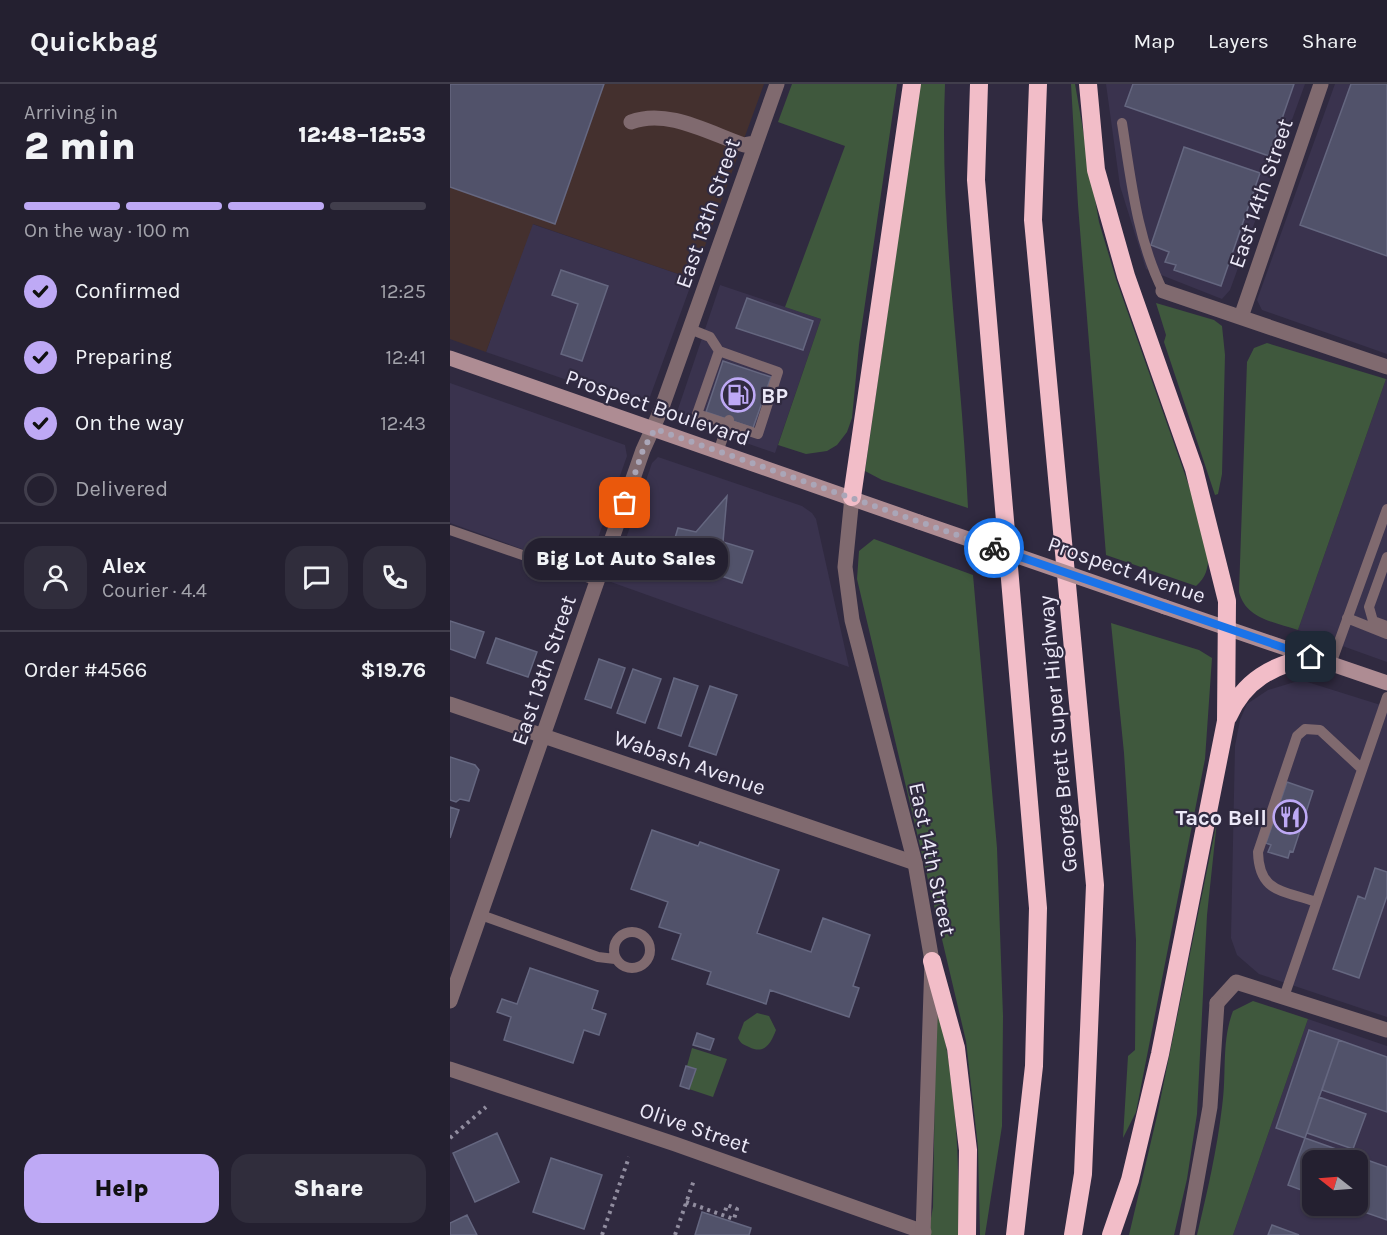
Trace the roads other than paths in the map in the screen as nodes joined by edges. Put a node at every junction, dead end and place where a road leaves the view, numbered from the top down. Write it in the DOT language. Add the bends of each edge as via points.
graph roads {
  1 [pos="777,84"];
  2 [pos="912,84"];
  3 [pos="979,84"];
  4 [pos="1038,84"];
  5 [pos="1088,84"];
  6 [pos="1321,84"];
  7 [pos="631,122"];
  8 [pos="1122,123"];
  9 [pos="755,143"];
  10 [pos="1163,291"];
  11 [pos="1241,317"];
  12 [pos="690,329"];
  13 [pos="719,351"];
  14 [pos="450,358"];
  15 [pos="1387,367"];
  16 [pos="729,422"];
  17 [pos="655,429"];
  18 [pos="718,452"];
  19 [pos="852,497"];
  20 [pos="1387,509"];
  21 [pos="450,530"];
  22 [pos="1387,557"];
  23 [pos="598,581"];
  24 [pos="1347,618"];
  25 [pos="1387,626"];
  26 [pos="1227,627"];
  27 [pos="1387,634"];
  28 [pos="1311,657"];
  29 [pos="1330,664"];
  30 [pos="1387,683"];
  31 [pos="1387,698"];
  32 [pos="450,704"];
  33 [pos="1226,721"];
  34 [pos="544,737"];
  35 [pos="1362,769"];
  36 [pos="915,863"];
  37 [pos="1316,902"];
  38 [pos="481,915"];
  39 [pos="615,959"];
  40 [pos="932,962"];
  41 [pos="1284,997"];
  42 [pos="450,1001"];
  43 [pos="1387,1030"];
  44 [pos="450,1069"];
  45 [pos="923,1234"];
  46 [pos="968,1235"];
  47 [pos="1015,1235"];
  48 [pos="1072,1235"];
  49 [pos="1111,1235"];
  50 [pos="1187,1235"];
  1 -- 9 [label="street, East 13th Street"];
  2 -- 19 [label="highway"];
  3 -- 47 [label="highway, George Brett Super Highway" via="976,180 1038,908 1034,1066"];
  4 -- 48 [label="highway, George Brett Super Highway" via="1033,220 1095,885 1083,1174"];
  5 -- 26 [label="highway" via="1096,170 1126,276 1194,469 1227,601"];
  6 -- 11 [label="street, East 14th Street"];
  7 -- 9 [label="street" via="646,116 666,118 744,145"];
  8 -- 10 [label="lane" via="1137,216"];
  9 -- 12 [label="street, East 13th Street"];
  10 -- 11 [label="street"];
  11 -- 15 [label="street"];
  12 -- 13 [label="lane" via="711,337"];
  12 -- 17 [label="street, East 13th Street"];
  13 -- 16 [label="lane" via="698,414"];
  13 -- 16 [label="lane" via="748,365 778,372 758,434"];
  14 -- 17 [label="main road, Prospect Boulevard"];
  16 -- 18 [label="lane"];
  17 -- 18 [label="main road, Prospect Boulevard"];
  17 -- 23 [label="street, East 13th Street" via="643,450"];
  18 -- 19 [label="main road, Prospect Boulevard"];
  19 -- 26 [label="main road, Prospect Avenue, bridge"];
  19 -- 36 [label="street, East 14th Street" via="845,567 852,620"];
  20 -- 24 [label="lane"];
  21 -- 23 [label="lane"];
  22 -- 25 [label="lane" via="1369,607 1373,621"];
  23 -- 34 [label="street, East 13th Street"];
  24 -- 27 [label="lane"];
  24 -- 29 [label="lane"];
  26 -- 28 [label="main road, Prospect Avenue"];
  26 -- 33 [label="highway"];
  28 -- 29 [label="main road, Prospect Avenue"];
  28 -- 33 [label="highway" via="1287,662 1255,680 1241,692"];
  29 -- 30 [label="main road, Prospect Avenue"];
  31 -- 35 [label="lane"];
  32 -- 34 [label="street, Wabash Avenue"];
  33 -- 49 [label="highway" via="1157,1065 1130,1180"];
  34 -- 36 [label="street, Wabash Avenue"];
  34 -- 38 [label="street, East 13th Street"];
  35 -- 37 [label="lane"];
  35 -- 37 [label="lane" via="1320,730 1305,729 1297,736 1258,852 1258,864 1268,885"];
  36 -- 40 [label="street, East 14th Street"];
  37 -- 41 [label="lane"];
  38 -- 39 [label="lane" via="598,957"];
  38 -- 42 [label="street, East 13th Street"];
  40 -- 45 [label="street, East 14th Street"];
  40 -- 46 [label="highway" via="956,1048 968,1150"];
  41 -- 43 [label="street"];
  41 -- 50 [label="street" via="1236,982 1217,1003 1210,1107"];
  44 -- 45 [label="street, Olive Street" via="675,1144"];
}
